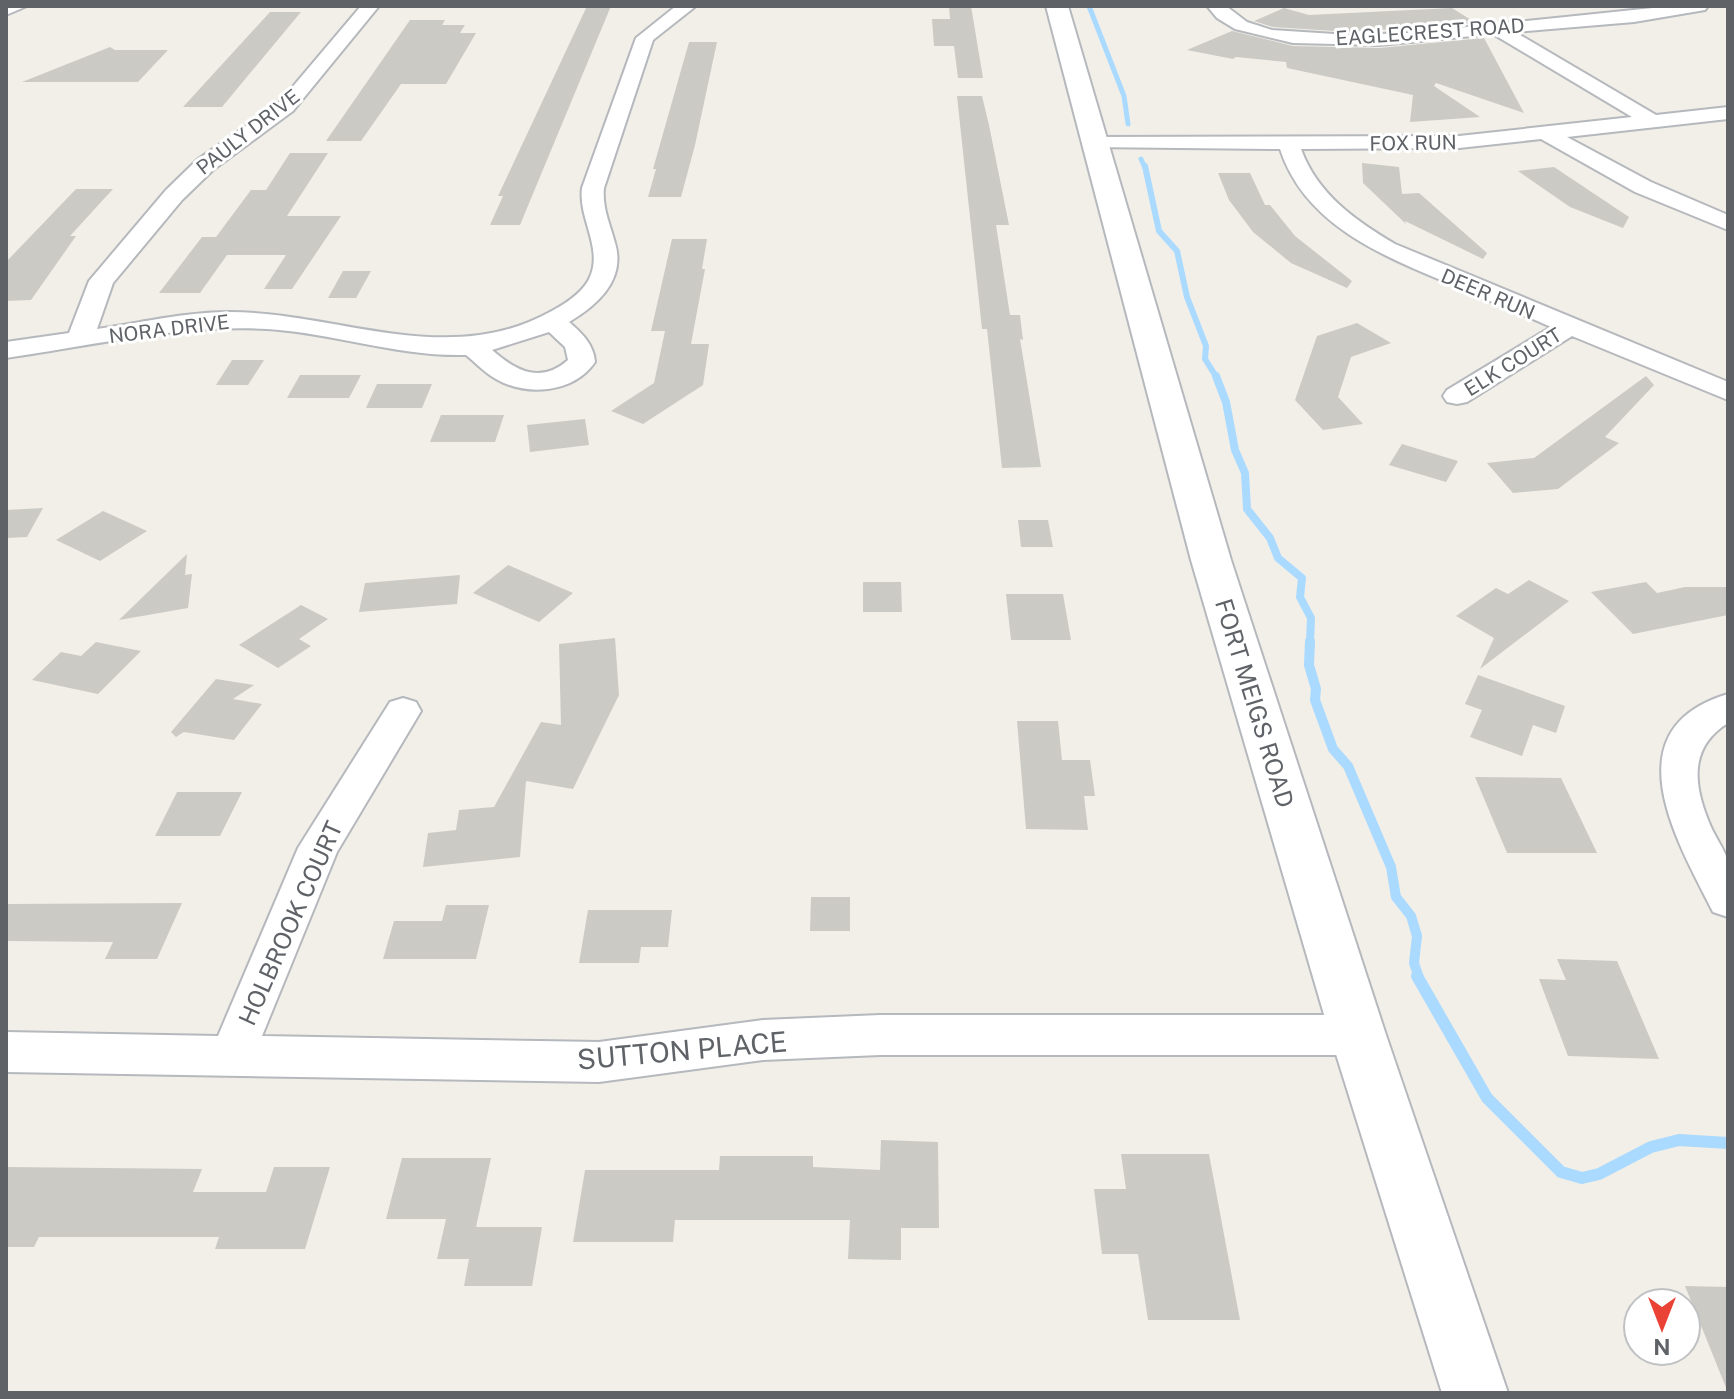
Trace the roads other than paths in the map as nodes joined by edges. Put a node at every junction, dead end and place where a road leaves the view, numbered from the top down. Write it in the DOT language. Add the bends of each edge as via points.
graph roads {
  1 [pos="18,6"];
  2 [pos="370,6"];
  3 [pos="687,6"];
  4 [pos="1057,6"];
  5 [pos="1216,6"];
  6 [pos="1561,6"];
  7 [pos="1699,6"];
  8 [pos="6,10"];
  9 [pos="1587,19"];
  10 [pos="1495,28"];
  11 [pos="1728,113"];
  12 [pos="1651,120"];
  13 [pos="1545,133"];
  14 [pos="1095,143"];
  15 [pos="1289,143"];
  16 [pos="1728,223"];
  17 [pos="552,321"];
  18 [pos="1569,327"];
  19 [pos="80,340"];
  20 [pos="474,348"];
  21 [pos="6,350"];
  22 [pos="1728,392"];
  23 [pos="1457,396"];
  24 [pos="1728,707"];
  25 [pos="403,711"];
  26 [pos="1728,900"];
  27 [pos="1358,1035"];
  28 [pos="6,1052"];
  29 [pos="232,1055"];
  30 [pos="1475,1393"];
  1 -- 8 [label="street"];
  2 -- 19 [label="street, PAULY DRIVE" via="286,107 205,165 174,195 101,281"];
  3 -- 17 [label="street, NORA DRIVE" via="645,38 593,188 591,203 607,257 603,275 594,291"];
  4 -- 14 [label="street, FORT MEIGS ROAD"];
  5 -- 10 [label="street, EAGLECREST ROAD" via="1248,28 1296,39 1384,39"];
  6 -- 9 [label="street"];
  7 -- 9 [label="street, EAGLECREST ROAD"];
  9 -- 10 [label="street, EAGLECREST ROAD"];
  10 -- 12 [label="street"];
  11 -- 12 [label="street, FOX RUN"];
  12 -- 13 [label="street, FOX RUN"];
  13 -- 15 [label="street, FOX RUN" via="1459,142"];
  13 -- 16 [label="street" via="1655,193"];
  14 -- 15 [label="street, FOX RUN"];
  14 -- 27 [label="street, FORT MEIGS ROAD" via="1211,560"];
  15 -- 18 [label="street, DEER RUN" via="1310,188 1366,237"];
  17 -- 20 [label="street, NORA DRIVE"];
  17 -- 20 [label="street" via="580,346 582,362 566,376 518,379"];
  18 -- 22 [label="street, DEER RUN"];
  18 -- 23 [label="street, ELK COURT"];
  19 -- 20 [label="street, NORA DRIVE" via="255,320 395,345"];
  19 -- 21 [label="street, NORA DRIVE"];
  24 -- 26 [label="street" via="1693,730 1678,758 1677,774 1693,831"];
  25 -- 29 [label="street, HOLBROOK COURT" via="318,848"];
  27 -- 29 [label="street, SUTTON PLACE" via="880,1035 763,1040 599,1062"];
  27 -- 30 [label="street, FORT MEIGS ROAD"];
  28 -- 29 [label="street, SUTTON PLACE"];
}
